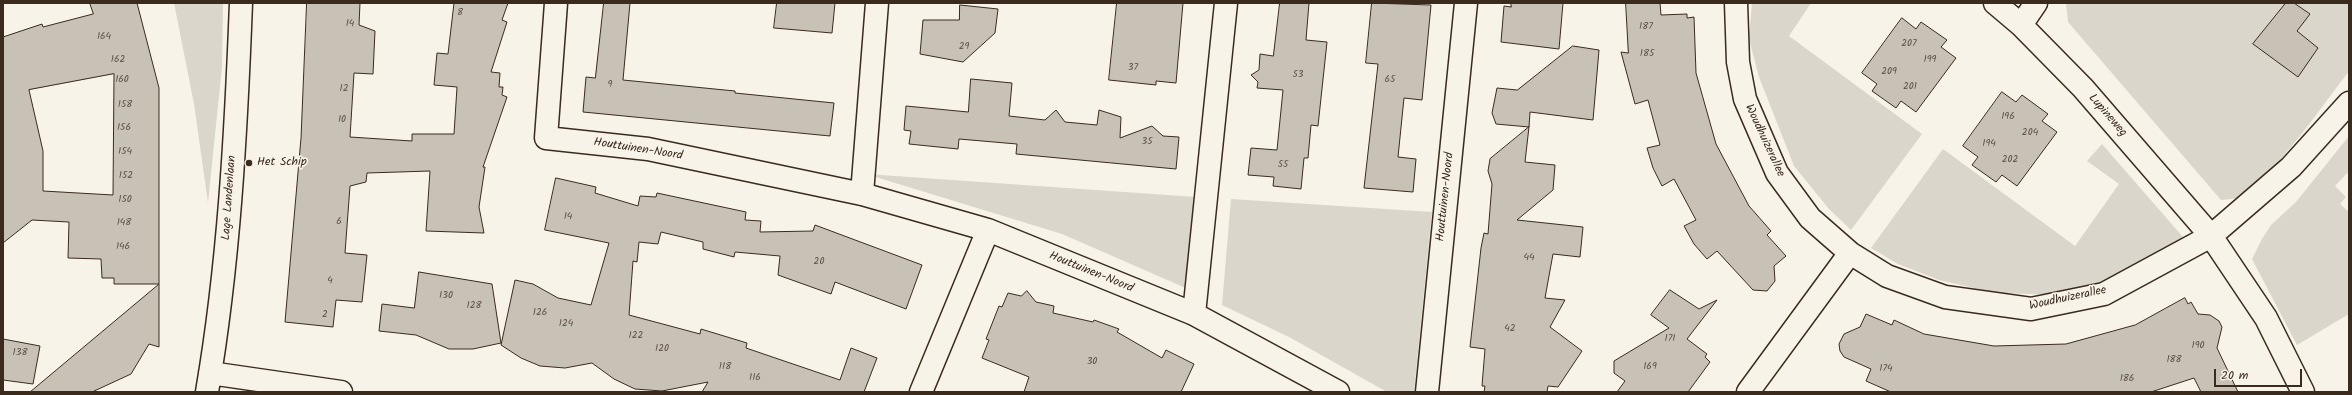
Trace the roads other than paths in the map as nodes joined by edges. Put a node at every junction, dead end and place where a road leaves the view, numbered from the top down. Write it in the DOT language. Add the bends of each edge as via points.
graph roads {
  1 [pos="241,3"];
  2 [pos="556,3"];
  3 [pos="877,3"];
  4 [pos="1226,3"];
  5 [pos="1466,3"];
  6 [pos="1736,3"];
  7 [pos="1995,3"];
  8 [pos="2036,3"];
  9 [pos="2021,25"];
  10 [pos="2349,103"];
  11 [pos="862,194"];
  12 [pos="988,230"];
  13 [pos="2211,236"];
  14 [pos="1850,254"];
  15 [pos="1194,314"];
  16 [pos="208,382"];
  17 [pos="341,392"];
  18 [pos="921,392"];
  19 [pos="1338,392"];
  20 [pos="1427,392"];
  21 [pos="1748,392"];
  22 [pos="2303,392"];
  1 -- 16 [label="street, Lage Landenlaan" via="232,167 218,323"];
  2 -- 11 [label="street, Houttuinen-Noord" via="546,138 648,149"];
  3 -- 11 [label="street"];
  4 -- 15 [label="street"];
  5 -- 20 [label="street, Houttuinen-Noord"];
  6 -- 14 [label="street, Woudhuizerallee" via="1738,62 1745,99 1777,174 1810,218"];
  7 -- 9 [label="street, Lupineweg"];
  8 -- 9 [label="street"];
  9 -- 13 [label="street, Lupineweg" via="2082,88"];
  10 -- 13 [label="street" via="2291,167"];
  11 -- 12 [label="street, Houttuinen-Noord"];
  12 -- 15 [label="street, Houttuinen-Noord"];
  12 -- 18 [label="street"];
  13 -- 14 [label="street, Woudhuizerallee" via="2104,294 2031,309 1945,297 1887,276"];
  13 -- 22 [label="street, Lupineweg" via="2266,318"];
  14 -- 21 [label="street"];
  15 -- 19 [label="street, Houttuinen-Noord"];
  16 -- 17 [label="street"];
}
